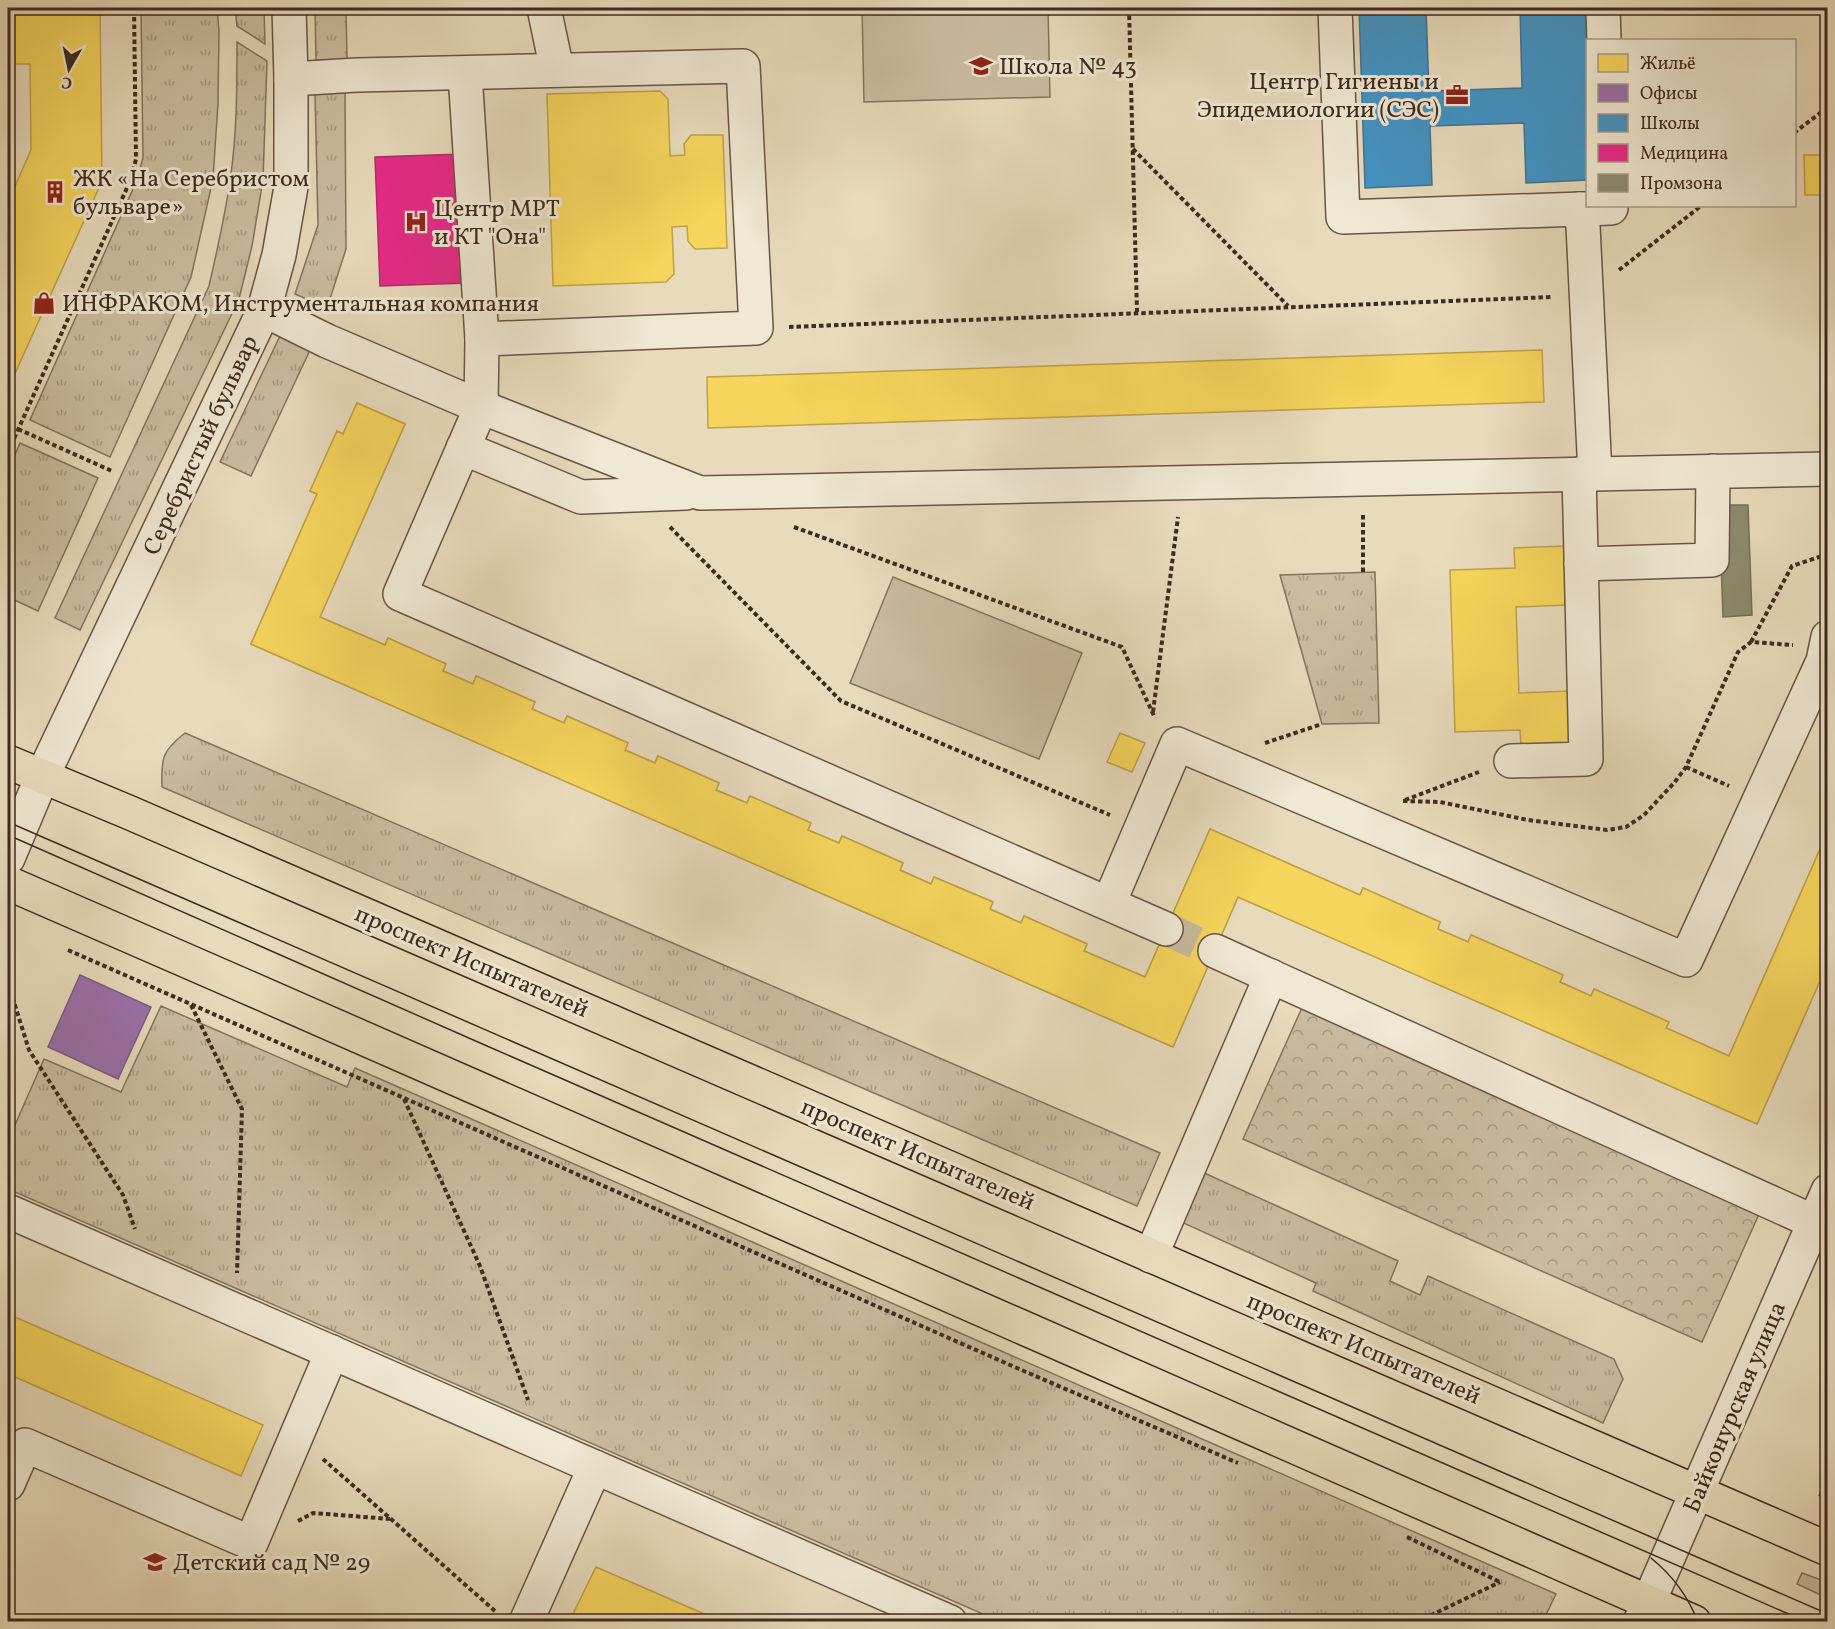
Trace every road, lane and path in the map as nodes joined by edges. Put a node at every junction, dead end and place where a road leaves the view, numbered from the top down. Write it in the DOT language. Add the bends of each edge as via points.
graph roads {
  1 [pos="134,8"];
  2 [pos="289,8"];
  3 [pos="544,8"];
  4 [pos="1130,8"];
  5 [pos="1335,8"];
  6 [pos="1603,8"];
  7 [pos="1605,39"];
  8 [pos="557,70"];
  9 [pos="465,73"];
  10 [pos="291,79"];
  11 [pos="1827,107"];
  12 [pos="1796,131"];
  13 [pos="1133,148"];
  14 [pos="1595,207"];
  15 [pos="1700,207"];
  16 [pos="1587,295"];
  17 [pos="1289,307"];
  18 [pos="264,310"];
  19 [pos="1137,312"];
  20 [pos="756,328"];
  21 [pos="482,339"];
  22 [pos="481,408"];
  23 [pos="18,429"];
  24 [pos="463,448"];
  25 [pos="8,452"];
  26 [pos="1827,469"];
  27 [pos="112,471"];
  28 [pos="1713,471"];
  29 [pos="1587,474"];
  30 [pos="1364,478"];
  31 [pos="1183,482"];
  32 [pos="700,493"];
  33 [pos="638,494"];
  34 [pos="790,525"];
  35 [pos="1827,554"];
  36 [pos="1581,564"];
  37 [pos="1362,572"];
  38 [pos="1751,642"];
  39 [pos="1826,653"];
  40 [pos="1153,713"];
  41 [pos="1322,724"];
  42 [pos="1177,744"];
  43 [pos="1216,760"];
  44 [pos="1510,761"];
  45 [pos="8,762"];
  46 [pos="1686,767"];
  47 [pos="42,777"];
  48 [pos="1759,800"];
  49 [pos="1401,801"];
  50 [pos="1141,828"];
  51 [pos="8,858"];
  52 [pos="8,883"];
  53 [pos="1109,903"];
  54 [pos="1167,929"];
  55 [pos="68,950"];
  56 [pos="1215,951"];
  57 [pos="1271,976"];
  58 [pos="8,983"];
  59 [pos="191,1004"];
  60 [pos="404,1097"];
  61 [pos="1827,1191"];
  62 [pos="8,1211"];
  63 [pos="1814,1222"];
  64 [pos="1151,1256"];
  65 [pos="135,1267"];
  66 [pos="236,1310"];
  67 [pos="332,1352"];
  68 [pos="297,1436"];
  69 [pos="533,1439"];
  70 [pos="1243,1465"];
  71 [pos="595,1467"];
  72 [pos="8,1484"];
  73 [pos="1697,1492"];
  74 [pos="1819,1494"];
  75 [pos="1827,1497"];
  76 [pos="391,1519"];
  77 [pos="1406,1536"];
  78 [pos="252,1543"];
  79 [pos="1827,1550"];
  80 [pos="1644,1611"];
  81 [pos="512,1618"];
  82 [pos="950,1622"];
  83 [pos="1417,1622"];
  84 [pos="1694,1622"];
  1 -- 23 [label="path" via="136,159 131,179"];
  2 -- 10 [label="street, Серебристый бульвар"];
  3 -- 8 [label="street"];
  4 -- 13 [label="path"];
  5 -- 14 [label="street" via="1342,218"];
  6 -- 7 [label="street"];
  8 -- 9 [label="street"];
  8 -- 20 [label="street" via="743,66"];
  9 -- 10 [label="street"];
  9 -- 21 [label="street"];
  10 -- 18 [label="street, Серебристый бульвар" via="291,187"];
  11 -- 12 [label="path"];
  13 -- 17 [label="path"];
  13 -- 19 [label="path"];
  14 -- 16 [label="street" via="1583,226"];
  15 -- 16 [label="path"];
  16 -- 17 [label="path"];
  16 -- 29 [label="street"];
  17 -- 19 [label="path"];
  18 -- 22 [label="street"];
  18 -- 47 [label="street, Серебристый бульвар"];
  19 -- 20 [label="path"];
  20 -- 21 [label="street"];
  21 -- 22 [label="street"];
  22 -- 24 [label="street"];
  22 -- 32 [label="street"];
  23 -- 25 [label="path"];
  23 -- 27 [label="path"];
  24 -- 33 [label="street" via="581,497"];
  24 -- 53 [label="street" via="400,594"];
  26 -- 28 [label="street"];
  28 -- 29 [label="street"];
  28 -- 36 [label="street" via="1712,560"];
  29 -- 30 [label="street"];
  29 -- 36 [label="street"];
  30 -- 31 [label="street"];
  30 -- 37 [label="path"];
  31 -- 32 [label="street"];
  31 -- 40 [label="path"];
  32 -- 33 [label="street"];
  33 -- 50 [label="path" via="841,701"];
  34 -- 40 [label="path" via="1122,647"];
  35 -- 38 [label="path" via="1792,566"];
  36 -- 44 [label="street" via="1586,759"];
  39 -- 48 [label="street"];
  40 -- 42 [label="path"];
  41 -- 43 [label="path"];
  42 -- 43 [label="street"];
  42 -- 50 [label="street"];
  43 -- 48 [label="street" via="1686,960"];
  44 -- 49 [label="path"];
  45 -- 47 [label="main road, проспект Испытателей"];
  46 -- 48 [label="path"];
  47 -- 51 [label="street, Серебристый бульвар"];
  47 -- 64 [label="main road, проспект Испытателей"];
  50 -- 53 [label="street"];
  52 -- 80 [label="main road"];
  53 -- 54 [label="street"];
  55 -- 59 [label="path"];
  56 -- 57 [label="street"];
  57 -- 63 [label="street"];
  57 -- 64 [label="street"];
  58 -- 65 [label="path" via="29,1050 123,1195 139,1240"];
  59 -- 60 [label="path"];
  59 -- 66 [label="path" via="242,1109"];
  60 -- 69 [label="path" via="480,1266 535,1419"];
  60 -- 70 [label="path"];
  61 -- 63 [label="street, Байконурская улица"];
  62 -- 65 [label="street"];
  63 -- 73 [label="street, Байконурская улица"];
  64 -- 73 [label="main road, проспект Испытателей"];
  65 -- 66 [label="street"];
  66 -- 67 [label="street"];
  67 -- 68 [label="street"];
  67 -- 69 [label="street"];
  68 -- 76 [label="path"];
  68 -- 78 [label="street"];
  69 -- 71 [label="street"];
  71 -- 81 [label="street"];
  71 -- 82 [label="street"];
  72 -- 78 [label="street" via="25,1445"];
  73 -- 79 [label="main road, проспект Испытателей"];
  73 -- 80 [label="street, Байконурская улица"];
  74 -- 75 [label="path"];
  76 -- 78 [label="path" via="313,1513"];
  76 -- 81 [label="path"];
  77 -- 83 [label="path" via="1500,1582"];
  80 -- 84 [label="main road"];
}
